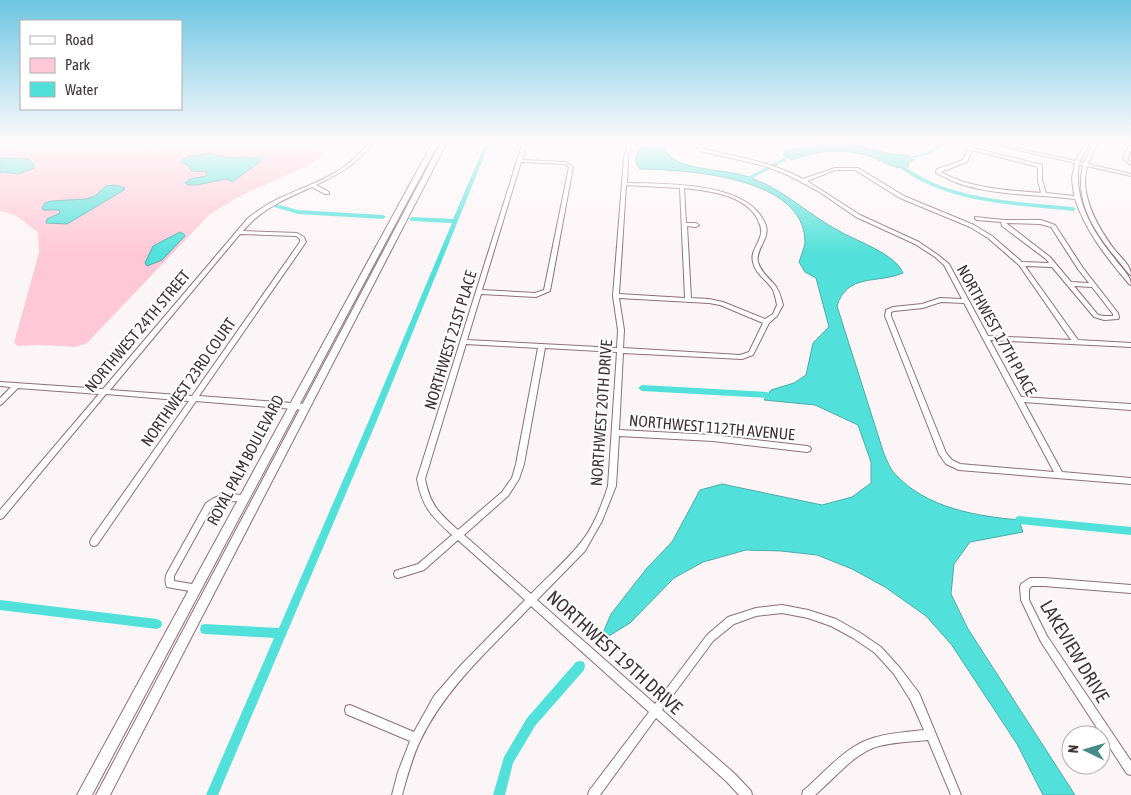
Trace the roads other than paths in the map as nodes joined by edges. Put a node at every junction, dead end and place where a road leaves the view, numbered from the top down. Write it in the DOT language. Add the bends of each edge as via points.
graph roads {
  1 [pos="324,179"];
  2 [pos="416,179"];
  3 [pos="425,179"];
  4 [pos="514,179"];
  5 [pos="569,179"];
  6 [pos="625,179"];
  7 [pos="873,179"];
  8 [pos="954,179"];
  9 [pos="1040,179"];
  10 [pos="1076,179"];
  11 [pos="1084,179"];
  12 [pos="804,180"];
  13 [pos="624,184"];
  14 [pos="312,185"];
  15 [pos="682,187"];
  16 [pos="1043,191"];
  17 [pos="327,193"];
  18 [pos="1078,197"];
  19 [pos="977,218"];
  20 [pos="1004,222"];
  21 [pos="684,224"];
  22 [pos="696,225"];
  23 [pos="239,232"];
  24 [pos="1021,264"];
  25 [pos="1054,266"];
  26 [pos="1131,273"];
  27 [pos="1131,283"];
  28 [pos="1070,284"];
  29 [pos="1094,285"];
  30 [pos="479,292"];
  31 [pos="616,296"];
  32 [pos="688,299"];
  33 [pos="965,301"];
  34 [pos="766,322"];
  35 [pos="987,338"];
  36 [pos="465,342"];
  37 [pos="1076,342"];
  38 [pos="1131,345"];
  39 [pos="542,346"];
  40 [pos="619,350"];
  41 [pos="0,384"];
  42 [pos="18,384"];
  43 [pos="104,391"];
  44 [pos="193,399"];
  45 [pos="1019,399"];
  46 [pos="0,402"];
  47 [pos="293,406"];
  48 [pos="305,407"];
  49 [pos="1131,407"];
  50 [pos="616,433"];
  51 [pos="807,449"];
  52 [pos="1060,476"];
  53 [pos="1131,481"];
  54 [pos="244,498"];
  55 [pos="0,516"];
  56 [pos="459,535"];
  57 [pos="94,542"];
  58 [pos="398,574"];
  59 [pos="195,588"];
  60 [pos="1131,589"];
  61 [pos="531,601"];
  62 [pos="350,710"];
  63 [pos="656,711"];
  64 [pos="931,735"];
  65 [pos="416,738"];
  66 [pos="1131,770"];
  67 [pos="84,795"];
  68 [pos="103,795"];
  69 [pos="397,795"];
  70 [pos="594,795"];
  71 [pos="747,795"];
  72 [pos="807,795"];
  73 [pos="956,795"];
  1 -- 14 [label="street, NORTHWEST 24TH STREET"];
  2 -- 47 [label="main road, ROYAL PALM BOULEVARD"];
  3 -- 48 [label="main road, ROYAL PALM BOULEVARD"];
  4 -- 30 [label="street, NORTHWEST 21ST PLACE"];
  5 -- 30 [label="street" via="547,291 536,295"];
  6 -- 13 [label="street, NORTHWEST 20TH DRIVE"];
  7 -- 24 [label="street" via="902,197 972,226"];
  8 -- 16 [label="street" via="999,189"];
  9 -- 16 [label="street"];
  10 -- 18 [label="street"];
  11 -- 26 [label="street" via="1092,216 1102,236"];
  12 -- 33 [label="street, NORTHWEST 17TH PLACE" via="848,211 932,251 946,264"];
  13 -- 15 [label="street"];
  13 -- 31 [label="street, NORTHWEST 20TH DRIVE"];
  14 -- 17 [label="street"];
  14 -- 23 [label="street, NORTHWEST 24TH STREET" via="256,213"];
  15 -- 21 [label="street"];
  15 -- 34 [label="street" via="710,190 735,198 761,218 763,241 756,251 756,262 777,289 780,305"];
  16 -- 18 [label="street"];
  18 -- 27 [label="street" via="1094,235"];
  19 -- 20 [label="street"];
  20 -- 25 [label="street"];
  20 -- 29 [label="street" via="1041,222 1053,226"];
  21 -- 22 [label="street"];
  21 -- 32 [label="street"];
  23 -- 43 [label="street, NORTHWEST 24TH STREET"];
  23 -- 44 [label="street, NORTHWEST 23RD COURT" via="297,235 302,242"];
  24 -- 25 [label="street"];
  24 -- 37 [label="street"];
  25 -- 28 [label="street"];
  28 -- 29 [label="street"];
  28 -- 29 [label="street" via="1096,316 1116,318"];
  30 -- 36 [label="street, NORTHWEST 21ST PLACE"];
  31 -- 32 [label="street"];
  31 -- 40 [label="street, NORTHWEST 20TH DRIVE"];
  32 -- 34 [label="street" via="721,304"];
  33 -- 35 [label="street, NORTHWEST 17TH PLACE"];
  33 -- 52 [label="street" via="940,300 888,311 939,445 949,462 959,467"];
  34 -- 40 [label="street" via="751,353 746,356"];
  35 -- 37 [label="street"];
  35 -- 45 [label="street, NORTHWEST 17TH PLACE"];
  36 -- 39 [label="street"];
  36 -- 56 [label="street, NORTHWEST 21ST PLACE" via="421,479 429,506"];
  37 -- 38 [label="street"];
  39 -- 40 [label="street"];
  39 -- 56 [label="street" via="515,479 505,494"];
  40 -- 50 [label="street, NORTHWEST 20TH DRIVE"];
  41 -- 42 [label="street"];
  42 -- 43 [label="street"];
  42 -- 46 [label="street"];
  43 -- 44 [label="street"];
  43 -- 55 [label="street, NORTHWEST 24TH STREET"];
  44 -- 47 [label="street"];
  44 -- 57 [label="street, NORTHWEST 23RD COURT"];
  45 -- 49 [label="street"];
  45 -- 52 [label="street, NORTHWEST 17TH PLACE"];
  47 -- 48 [label="street"];
  47 -- 54 [label="main road, ROYAL PALM BOULEVARD"];
  48 -- 68 [label="main road, ROYAL PALM BOULEVARD"];
  50 -- 51 [label="street, NORTHWEST 112TH AVENUE" via="713,438"];
  50 -- 61 [label="street, NORTHWEST 20TH DRIVE" via="612,486 605,510 582,548"];
  52 -- 53 [label="street"];
  54 -- 59 [label="main road, ROYAL PALM BOULEVARD"];
  54 -- 59 [label="street" via="225,497 209,505 170,576 170,584 174,586"];
  56 -- 58 [label="street" via="421,567"];
  56 -- 61 [label="street, NORTHWEST 19TH DRIVE"];
  59 -- 67 [label="main road, ROYAL PALM BOULEVARD"];
  60 -- 66 [label="street, LAKEVIEW DRIVE" via="1044,582 1030,582 1024,588 1025,600 1044,639"];
  61 -- 63 [label="street, NORTHWEST 19TH DRIVE"];
  61 -- 65 [label="street, NORTHWEST 20TH DRIVE" via="464,668 438,700"];
  62 -- 65 [label="street"];
  63 -- 64 [label="street" via="710,638 731,620 756,612 782,609 833,622 878,650 915,697"];
  63 -- 70 [label="street"];
  63 -- 71 [label="street, NORTHWEST 19TH DRIVE"];
  64 -- 72 [label="street" via="869,744"];
  64 -- 73 [label="street"];
  65 -- 69 [label="street, NORTHWEST 20TH DRIVE"];
}
